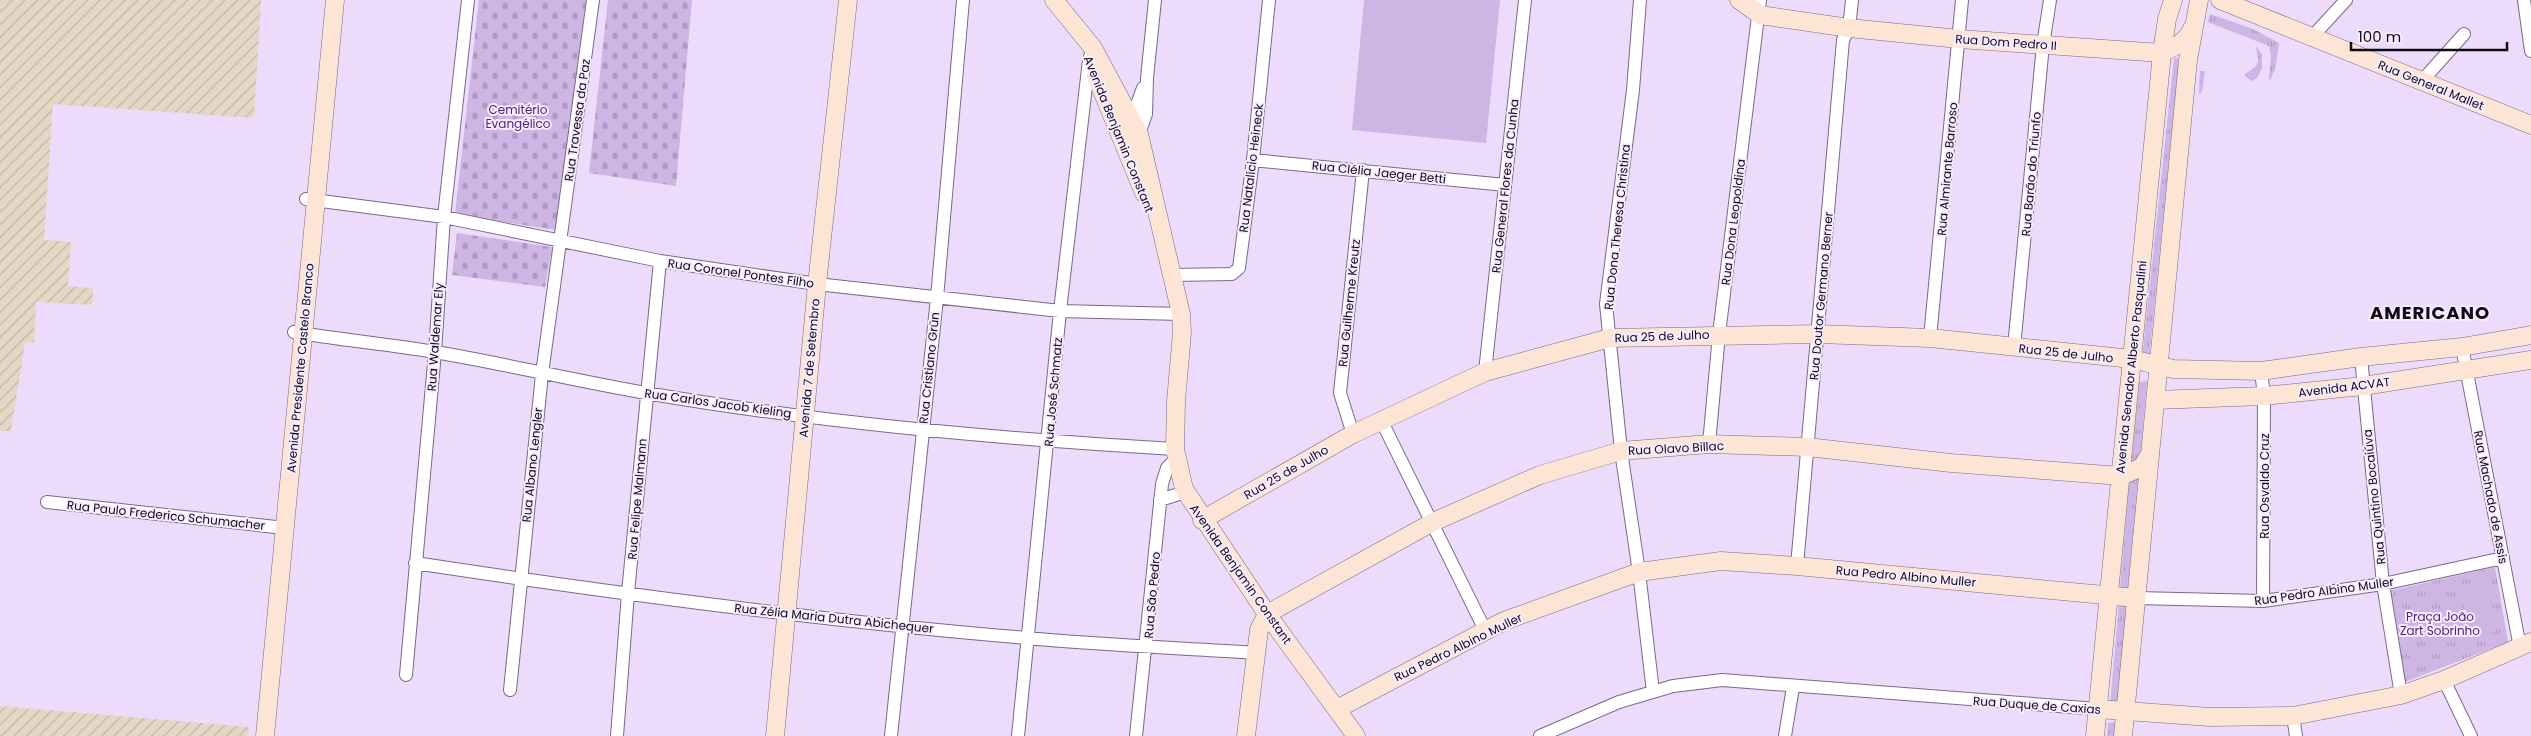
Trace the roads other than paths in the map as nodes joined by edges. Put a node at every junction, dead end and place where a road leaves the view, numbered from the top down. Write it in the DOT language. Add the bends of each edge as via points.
graph roads {
  1 [pos="325,0"];
  2 [pos="335,0"];
  3 [pos="468,0"];
  4 [pos="593,0"];
  5 [pos="963,0"];
  6 [pos="1054,0"];
  7 [pos="1155,0"];
  8 [pos="1269,0"];
  9 [pos="1524,0"];
  10 [pos="1640,0"];
  11 [pos="1739,0"];
  12 [pos="1852,0"];
  13 [pos="1962,0"];
  14 [pos="2050,0"];
  15 [pos="2173,0"];
  16 [pos="2199,0"];
  17 [pos="2220,0"];
  18 [pos="2346,0"];
  19 [pos="2524,0"];
  20 [pos="842,5"];
  21 [pos="1760,8"];
  22 [pos="2194,25"];
  23 [pos="1849,28"];
  24 [pos="2464,34"];
  25 [pos="2312,37"];
  26 [pos="1959,39"];
  27 [pos="326,45"];
  28 [pos="2043,45"];
  29 [pos="2531,51"];
  30 [pos="2162,52"];
  31 [pos="1091,54"];
  32 [pos="2422,81"];
  33 [pos="2531,125"];
  34 [pos="1128,132"];
  35 [pos="1253,160"];
  36 [pos="1363,170"];
  37 [pos="1505,185"];
  38 [pos="311,200"];
  39 [pos="444,217"];
  40 [pos="561,241"];
  41 [pos="660,261"];
  42 [pos="1173,275"];
  43 [pos="812,284"];
  44 [pos="937,298"];
  45 [pos="1060,311"];
  46 [pos="1181,314"];
  47 [pos="299,333"];
  48 [pos="1719,334"];
  49 [pos="1818,334"];
  50 [pos="2531,335"];
  51 [pos="1610,338"];
  52 [pos="1930,338"];
  53 [pos="2014,348"];
  54 [pos="2462,348"];
  55 [pos="435,352"];
  56 [pos="2361,357"];
  57 [pos="2132,359"];
  58 [pos="2531,360"];
  59 [pos="2158,366"];
  60 [pos="2261,370"];
  61 [pos="2467,370"];
  62 [pos="1485,372"];
  63 [pos="542,374"];
  64 [pos="2363,386"];
  65 [pos="647,393"];
  66 [pos="2264,396"];
  67 [pos="2155,400"];
  68 [pos="799,415"];
  69 [pos="1381,420"];
  70 [pos="923,431"];
  71 [pos="1353,434"];
  72 [pos="1048,442"];
  73 [pos="1709,444"];
  74 [pos="1807,447"];
  75 [pos="1621,451"];
  76 [pos="1176,453"];
  77 [pos="2150,454"];
  78 [pos="2120,476"];
  79 [pos="1185,492"];
  80 [pos="1160,500"];
  81 [pos="47,502"];
  82 [pos="1202,520"];
  83 [pos="1433,522"];
  84 [pos="280,527"];
  85 [pos="2503,558"];
  86 [pos="415,563"];
  87 [pos="1797,566"];
  88 [pos="1639,572"];
  89 [pos="520,579"];
  90 [pos="2383,584"];
  91 [pos="628,593"];
  92 [pos="2109,595"];
  93 [pos="2136,598"];
  94 [pos="2264,601"];
  95 [pos="781,613"];
  96 [pos="1267,614"];
  97 [pos="903,626"];
  98 [pos="1485,630"];
  99 [pos="1028,639"];
  100 [pos="2526,644"];
  101 [pos="1147,646"];
  102 [pos="1256,653"];
  103 [pos="406,675"];
  104 [pos="2444,680"];
  105 [pos="1793,687"];
  106 [pos="510,690"];
  107 [pos="1653,692"];
  108 [pos="2400,695"];
  109 [pos="773,708"];
  110 [pos="1337,709"];
  111 [pos="2098,709"];
  112 [pos="2125,711"];
  113 [pos="2293,716"];
  114 [pos="256,736"];
  115 [pos="265,736"];
  116 [pos="617,736"];
  117 [pos="766,736"];
  118 [pos="775,736"];
  119 [pos="891,736"];
  120 [pos="1018,736"];
  121 [pos="1136,736"];
  122 [pos="1246,736"];
  123 [pos="1356,736"];
  124 [pos="1540,736"];
  125 [pos="1785,736"];
  126 [pos="2095,736"];
  127 [pos="2123,736"];
  128 [pos="2296,736"];
  129 [pos="2471,736"];
  1 -- 27 [label="street, Avenida Presidente Castelo Branco"];
  2 -- 27 [label="street, Avenida Presidente Castelo Branco"];
  3 -- 39 [label="street, Rua Waldemar Ely"];
  4 -- 40 [label="street, Rua Travessa da Paz"];
  5 -- 44 [label="street, Rua Cristiano Grün"];
  6 -- 31 [label="street, Avenida Benjamin Constant"];
  7 -- 34 [label="street" via="1146,114"];
  8 -- 35 [label="street, Rua Natalício Heineck"];
  9 -- 37 [label="street, Rua General Flores da Cunha"];
  10 -- 51 [label="street, Rua Dona Theresa Christina" via="1633,90 1606,304"];
  11 -- 21 [label="street"];
  12 -- 23 [label="street, Rua Doutor Germano Berner"];
  13 -- 26 [label="street, Rua Almirante Barroso"];
  14 -- 28 [label="street, Rua Barão do Triunfo"];
  15 -- 30 [label="street, Avenida Senador Alberto Pasqualini"];
  16 -- 22 [label="street, Avenida Senador Alberto Pasqualini"];
  17 -- 25 [label="street, Rua General Mallet"];
  18 -- 25 [label="street"];
  19 -- 29 [label="street"];
  20 -- 43 [label="street, Avenida 7 de Setembro"];
  21 -- 23 [label="street, Rua Dom Pedro II"];
  21 -- 48 [label="street, Rua Dona Leopoldina"];
  22 -- 30 [label="street" via="2181,44"];
  22 -- 59 [label="street, Avenida Senador Alberto Pasqualini"];
  23 -- 26 [label="street, Rua Dom Pedro II"];
  23 -- 49 [label="street, Rua Doutor Germano Berner" via="1842,40"];
  24 -- 32 [label="street"];
  25 -- 32 [label="street, Rua General Mallet"];
  26 -- 28 [label="street, Rua Dom Pedro II"];
  26 -- 52 [label="street, Rua Almirante Barroso"];
  27 -- 38 [label="street, Avenida Presidente Castelo Branco"];
  28 -- 30 [label="street, Rua Dom Pedro II"];
  28 -- 53 [label="street, Rua Barão do Triunfo"];
  30 -- 57 [label="street, Avenida Senador Alberto Pasqualini"];
  31 -- 34 [label="street, Avenida Benjamin Constant"];
  31 -- 45 [label="street, Rua José Schmatz"];
  32 -- 33 [label="street, Rua General Mallet"];
  34 -- 42 [label="street, Avenida Benjamin Constant"];
  35 -- 36 [label="street, Rua Clélia Jaeger Betti"];
  35 -- 42 [label="street, Rua Natalício Heineck" via="1237,272"];
  36 -- 37 [label="street, Rua Clélia Jaeger Betti"];
  36 -- 71 [label="street, Rua Guilherme Kreutz" via="1340,393"];
  37 -- 62 [label="street, Rua General Flores da Cunha"];
  38 -- 39 [label="street, Rua Coronel Pontes Filho"];
  38 -- 47 [label="street, Avenida Presidente Castelo Branco"];
  39 -- 40 [label="street, Rua Coronel Pontes Filho"];
  39 -- 55 [label="street, Rua Waldemar Ely"];
  40 -- 41 [label="street, Rua Coronel Pontes Filho"];
  40 -- 63 [label="street, Rua Albano Lengler"];
  41 -- 43 [label="street, Rua Coronel Pontes Filho"];
  41 -- 65 [label="street, Rua Felipe Malmann"];
  42 -- 46 [label="street, Avenida Benjamin Constant"];
  43 -- 44 [label="street, Rua Coronel Pontes Filho"];
  43 -- 68 [label="street, Avenida 7 de Setembro"];
  44 -- 45 [label="street, Rua Coronel Pontes Filho"];
  44 -- 70 [label="street, Rua Cristiano Grün"];
  45 -- 46 [label="street, Rua Coronel Pontes Filho"];
  45 -- 72 [label="street, Rua José Schmatz"];
  46 -- 76 [label="street, Avenida Benjamin Constant"];
  47 -- 55 [label="street, Rua Carlos Jacob Kieling"];
  47 -- 84 [label="street, Avenida Presidente Castelo Branco"];
  48 -- 49 [label="street, Rua 25 de Julho"];
  48 -- 51 [label="street, Rua 25 de Julho"];
  48 -- 73 [label="street, Rua Dona Leopoldina"];
  49 -- 52 [label="street, Rua 25 de Julho"];
  49 -- 74 [label="street, Rua Doutor Germano Berner"];
  50 -- 54 [label="street"];
  51 -- 62 [label="street, Rua 25 de Julho"];
  51 -- 75 [label="street, Rua Dona Theresa Christina"];
  52 -- 53 [label="street, Rua 25 de Julho"];
  53 -- 57 [label="street, Rua 25 de Julho"];
  54 -- 56 [label="street"];
  54 -- 61 [label="street, Rua Machado de Assis"];
  55 -- 63 [label="street, Rua Carlos Jacob Kieling"];
  55 -- 86 [label="street, Rua Waldemar Ely"];
  56 -- 60 [label="street"];
  56 -- 64 [label="street, Rua Quintino Bocaiúva"];
  57 -- 59 [label="street, Rua 25 de Julho"];
  57 -- 78 [label="street, Avenida Senador Alberto Pasqualini"];
  58 -- 61 [label="street, Avenida ACVAT"];
  59 -- 60 [label="street" via="2173,370"];
  59 -- 67 [label="street, Avenida Senador Alberto Pasqualini"];
  60 -- 66 [label="street, Rua Osvaldo Cruz"];
  61 -- 64 [label="street, Avenida ACVAT"];
  61 -- 85 [label="street, Rua Machado de Assis"];
  62 -- 69 [label="street, Rua 25 de Julho"];
  63 -- 65 [label="street, Rua Carlos Jacob Kieling"];
  63 -- 89 [label="street, Rua Albano Lengler"];
  64 -- 66 [label="street, Avenida ACVAT"];
  64 -- 90 [label="street, Rua Quintino Bocaiúva"];
  65 -- 68 [label="street, Rua Carlos Jacob Kieling"];
  65 -- 91 [label="street, Rua Felipe Malmann"];
  66 -- 67 [label="street, Avenida ACVAT"];
  66 -- 94 [label="street, Rua Osvaldo Cruz"];
  67 -- 77 [label="street, Avenida Senador Alberto Pasqualini"];
  68 -- 70 [label="street, Rua Carlos Jacob Kieling"];
  68 -- 95 [label="street, Avenida 7 de Setembro"];
  69 -- 71 [label="street, Rua 25 de Julho"];
  69 -- 83 [label="street"];
  70 -- 72 [label="street, Rua Carlos Jacob Kieling"];
  70 -- 97 [label="street, Rua Cristiano Grün"];
  71 -- 82 [label="street, Rua 25 de Julho"];
  72 -- 76 [label="street, Rua Carlos Jacob Kieling"];
  72 -- 99 [label="street, Rua José Schmatz"];
  73 -- 74 [label="street, Rua Olavo Billac"];
  73 -- 75 [label="street, Rua Olavo Billac"];
  74 -- 78 [label="street, Rua Olavo Billac" via="1952,463"];
  74 -- 87 [label="street, Rua Doutor Germano Berner"];
  75 -- 83 [label="street, Rua Olavo Billac" via="1540,475"];
  75 -- 88 [label="street, Rua Dona Theresa Christina"];
  76 -- 79 [label="street, Avenida Benjamin Constant"];
  76 -- 80 [label="street, Rua São Pedro" via="1167,468"];
  77 -- 78 [label="street" via="2142,467"];
  77 -- 93 [label="street, Avenida Senador Alberto Pasqualini"];
  78 -- 92 [label="street, Avenida Senador Alberto Pasqualini"];
  79 -- 80 [label="street"];
  79 -- 82 [label="street, Avenida Benjamin Constant"];
  80 -- 101 [label="street, Rua São Pedro"];
  81 -- 84 [label="street, Rua Paulo Frederico Schumacher"];
  82 -- 96 [label="street, Avenida Benjamin Constant"];
  83 -- 96 [label="street, Rua Olavo Billac"];
  83 -- 98 [label="street"];
  84 -- 114 [label="street, Avenida Presidente Castelo Branco"];
  84 -- 115 [label="street, Avenida Presidente Castelo Branco"];
  85 -- 90 [label="street, Rua Pedro Albino Muller"];
  85 -- 100 [label="street, Rua Machado de Assis"];
  86 -- 89 [label="street, Rua Zélia Maria Dutra Abichequer"];
  86 -- 103 [label="street, Rua Waldemar Ely"];
  87 -- 88 [label="street, Rua Pedro Albino Muller" via="1721,561"];
  87 -- 92 [label="street, Rua Pedro Albino Muller"];
  88 -- 98 [label="street, Rua Pedro Albino Muller"];
  88 -- 107 [label="street, Rua Dona Theresa Christina"];
  89 -- 91 [label="street, Rua Zélia Maria Dutra Abichequer"];
  89 -- 106 [label="street, Rua Albano Lengler"];
  90 -- 94 [label="street, Rua Pedro Albino Muller"];
  90 -- 108 [label="street, Rua Quintino Bocaiúva"];
  91 -- 95 [label="street, Rua Zélia Maria Dutra Abichequer"];
  91 -- 116 [label="street, Rua Felipe Malmann"];
  92 -- 93 [label="street, Rua Pedro Albino Muller"];
  92 -- 111 [label="street, Avenida Senador Alberto Pasqualini"];
  93 -- 94 [label="street, Rua Pedro Albino Muller"];
  93 -- 112 [label="street, Avenida Senador Alberto Pasqualini"];
  95 -- 97 [label="street, Rua Zélia Maria Dutra Abichequer"];
  95 -- 109 [label="street, Avenida 7 de Setembro"];
  96 -- 102 [label="street" via="1259,630"];
  96 -- 110 [label="street, Avenida Benjamin Constant"];
  97 -- 99 [label="street, Rua Zélia Maria Dutra Abichequer"];
  97 -- 119 [label="street, Rua Cristiano Grün"];
  98 -- 110 [label="street, Rua Pedro Albino Muller"];
  99 -- 101 [label="street, Rua Zélia Maria Dutra Abichequer"];
  99 -- 120 [label="street, Rua José Schmatz"];
  100 -- 104 [label="street, Rua Duque de Caxias"];
  101 -- 102 [label="street, Rua Zélia Maria Dutra Abichequer"];
  101 -- 121 [label="street, Rua São Pedro"];
  102 -- 122 [label="street"];
  104 -- 108 [label="street, Rua Duque de Caxias"];
  104 -- 129 [label="street"];
  105 -- 107 [label="street, Rua Duque de Caxias" via="1722,680"];
  105 -- 111 [label="street, Rua Duque de Caxias"];
  105 -- 125 [label="street"];
  107 -- 124 [label="street, Rua Duque de Caxias" via="1619,702"];
  108 -- 113 [label="street, Rua Duque de Caxias"];
  109 -- 117 [label="street, Avenida 7 de Setembro"];
  109 -- 118 [label="street, Avenida 7 de Setembro"];
  110 -- 123 [label="street, Avenida Benjamin Constant"];
  111 -- 112 [label="street, Rua Duque de Caxias"];
  111 -- 126 [label="street, Avenida Senador Alberto Pasqualini"];
  112 -- 113 [label="street, Rua Duque de Caxias" via="2210,718"];
  112 -- 127 [label="street, Avenida Senador Alberto Pasqualini"];
  113 -- 128 [label="street"];
}
